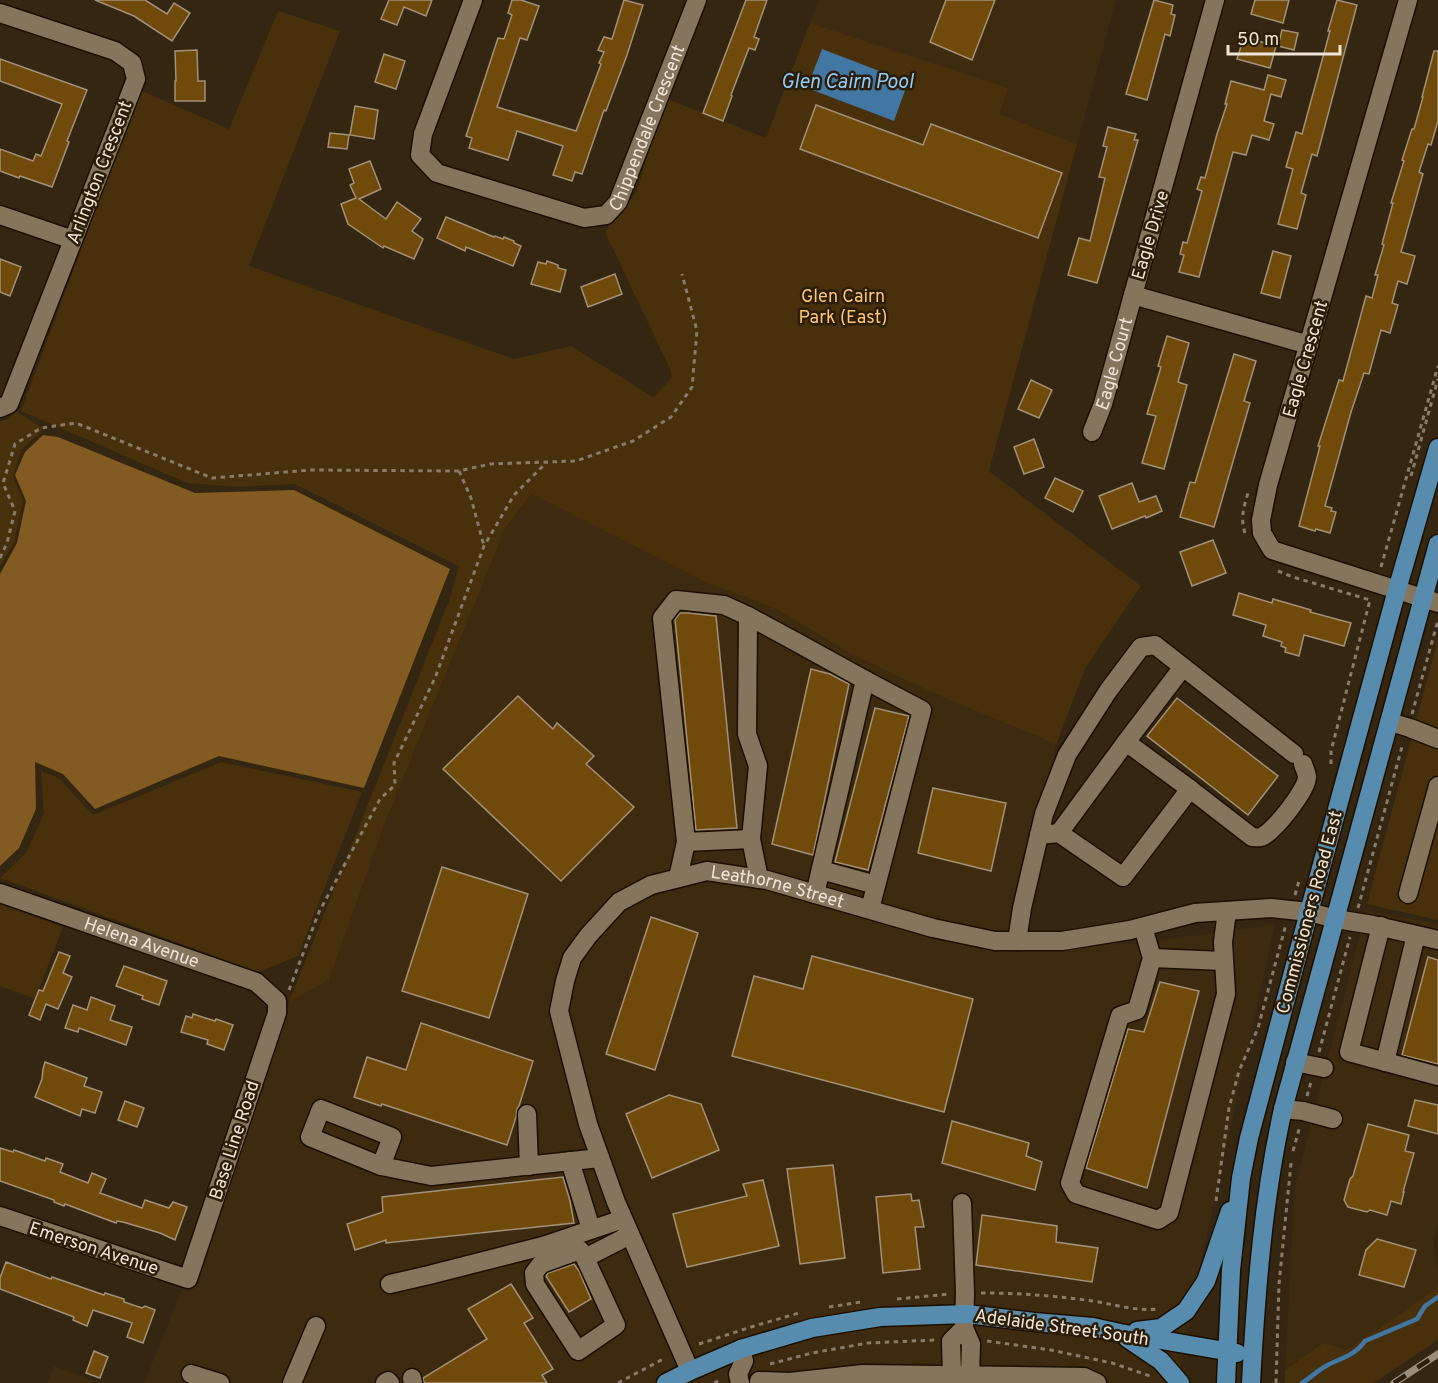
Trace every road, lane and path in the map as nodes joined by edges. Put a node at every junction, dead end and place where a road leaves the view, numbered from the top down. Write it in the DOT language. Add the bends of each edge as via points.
graph roads {
  1 [pos="473,0"];
  2 [pos="697,0"];
  3 [pos="1215,0"];
  4 [pos="1408,0"];
  5 [pos="0,13"];
  6 [pos="0,215"];
  7 [pos="73,240"];
  8 [pos="682,274"];
  9 [pos="1133,295"];
  10 [pos="1309,345"];
  11 [pos="1438,366"];
  12 [pos="0,408"];
  13 [pos="1092,432"];
  14 [pos="1438,448"];
  15 [pos="548,461"];
  16 [pos="459,471"];
  17 [pos="1250,487"];
  18 [pos="1248,539"];
  19 [pos="1438,544"];
  20 [pos="484,546"];
  21 [pos="0,558"];
  22 [pos="1381,567"];
  23 [pos="1273,568"];
  24 [pos="1397,590"];
  25 [pos="1430,600"];
  26 [pos="748,616"];
  27 [pos="1438,620"];
  28 [pos="1184,667"];
  29 [pos="865,680"];
  30 [pos="1390,722"];
  31 [pos="1408,727"];
  32 [pos="1438,739"];
  33 [pos="1126,742"];
  34 [pos="1331,770"];
  35 [pos="1438,786"];
  36 [pos="1190,789"];
  37 [pos="1059,833"];
  38 [pos="1039,836"];
  39 [pos="751,839"];
  40 [pos="686,842"];
  41 [pos="821,870"];
  42 [pos="1301,874"];
  43 [pos="734,875"];
  44 [pos="678,878"];
  45 [pos="759,879"];
  46 [pos="876,885"];
  47 [pos="1298,885"];
  48 [pos="0,893"];
  49 [pos="815,894"];
  50 [pos="1408,894"];
  51 [pos="870,909"];
  52 [pos="1227,911"];
  53 [pos="1309,912"];
  54 [pos="1345,920"];
  55 [pos="1381,926"];
  56 [pos="1143,927"];
  57 [pos="1416,935"];
  58 [pos="1438,940"];
  59 [pos="1017,941"];
  60 [pos="1152,958"];
  61 [pos="1224,961"];
  62 [pos="277,1001"];
  63 [pos="1295,1062"];
  64 [pos="1385,1062"];
  65 [pos="1320,1067"];
  66 [pos="1438,1076"];
  67 [pos="1282,1109"];
  68 [pos="1303,1111"];
  69 [pos="527,1114"];
  70 [pos="1333,1119"];
  71 [pos="600,1158"];
  72 [pos="570,1161"];
  73 [pos="381,1166"];
  74 [pos="529,1166"];
  75 [pos="1241,1178"];
  76 [pos="962,1203"];
  77 [pos="0,1216"];
  78 [pos="627,1227"];
  79 [pos="591,1229"];
  80 [pos="585,1258"];
  81 [pos="188,1279"];
  82 [pos="390,1284"];
  83 [pos="965,1321"];
  84 [pos="316,1326"];
  85 [pos="1120,1333"];
  86 [pos="935,1340"];
  87 [pos="981,1341"];
  88 [pos="1228,1352"];
  89 [pos="1252,1354"];
  90 [pos="742,1355"];
  91 [pos="665,1358"];
  92 [pos="690,1371"];
  93 [pos="191,1374"];
  94 [pos="952,1375"];
  95 [pos="970,1375"];
  96 [pos="760,1377"];
  97 [pos="1156,1379"];
  98 [pos="220,1383"];
  99 [pos="292,1383"];
  100 [pos="385,1383"];
  101 [pos="390,1383"];
  102 [pos="618,1383"];
  103 [pos="666,1383"];
  104 [pos="740,1383"];
  105 [pos="1097,1383"];
  106 [pos="1180,1383"];
  107 [pos="1226,1383"];
  108 [pos="1251,1383"];
  109 [pos="1276,1383"];
  1 -- 2 [label="street, Chippendale Crescent" via="423,134 420,155 437,173 584,218 606,215 618,202"];
  3 -- 9 [label="street, Eagle Drive"];
  4 -- 10 [label="street, Eagle Crescent"];
  5 -- 7 [label="street, Arlington Crescent" via="115,51 132,63 136,79"];
  6 -- 7 [label="street"];
  7 -- 12 [label="street, Arlington Crescent" via="9,404"];
  8 -- 15 [label="path" via="698,331 692,387 671,417 633,441 576,461"];
  9 -- 10 [label="street, Eagle Drive"];
  9 -- 13 [label="street, Eagle Court"];
  10 -- 24 [label="street, Eagle Crescent" via="1268,485 1262,533 1272,550"];
  11 -- 22 [label="path"];
  14 -- 24 [label="main road, Commissioners Road East"];
  15 -- 16 [label="path" via="490,464"];
  15 -- 20 [label="path" via="514,495"];
  16 -- 20 [label="path"];
  16 -- 21 [label="path" via="310,470 212,478 76,423 40,428 15,444 3,483 15,511"];
  17 -- 18 [label="path" via="1242,525"];
  19 -- 25 [label="main road, Commissioners Road East"];
  20 -- 62 [label="path" via="435,678 394,763 395,785 380,799 319,912 288,993"];
  23 -- 34 [label="path" via="1370,600 1331,751"];
  24 -- 25 [label="street, Eagle Crescent"];
  24 -- 53 [label="main road, Commissioners Road East"];
  25 -- 30 [label="main road, Commissioners Road East"];
  26 -- 29 [label="street"];
  26 -- 39 [label="street" via="747,734 758,766"];
  26 -- 40 [label="street" via="724,605 676,600 662,618"];
  27 -- 31 [label="path"];
  28 -- 33 [label="street"];
  28 -- 36 [label="street" via="1298,759 1308,776 1294,803 1260,838 1252,837"];
  28 -- 38 [label="street" via="1155,645 1141,647 1067,755"];
  29 -- 41 [label="street"];
  29 -- 46 [label="street" via="922,710"];
  30 -- 31 [label="street"];
  30 -- 54 [label="main road, Commissioners Road East"];
  31 -- 32 [label="street"];
  31 -- 54 [label="path"];
  33 -- 36 [label="street"];
  33 -- 37 [label="street"];
  35 -- 50 [label="street"];
  36 -- 37 [label="street" via="1122,877"];
  37 -- 38 [label="street"];
  38 -- 59 [label="street"];
  39 -- 40 [label="street"];
  39 -- 43 [label="street"];
  39 -- 45 [label="street"];
  40 -- 44 [label="street"];
  41 -- 46 [label="street"];
  41 -- 49 [label="street"];
  42 -- 47 [label="path"];
  43 -- 44 [label="street, Leathorne Street" via="707,871"];
  43 -- 45 [label="street, Leathorne Street"];
  44 -- 71 [label="street, Leathorne Street" via="651,885 619,902 572,958 565,981 559,1011"];
  45 -- 49 [label="street, Leathorne Street"];
  46 -- 51 [label="street"];
  48 -- 62 [label="street, Helena Avenue" via="256,982"];
  49 -- 51 [label="street, Leathorne Street"];
  51 -- 59 [label="street, Leathorne Street" via="943,930 995,941"];
  52 -- 53 [label="street, Leathorne Street" via="1270,908"];
  52 -- 56 [label="street, Leathorne Street" via="1195,913"];
  52 -- 61 [label="street"];
  53 -- 54 [label="street, Leathorne Street"];
  53 -- 75 [label="main road, Commissioners Road East"];
  54 -- 55 [label="street, Leathorne Street"];
  54 -- 63 [label="main road, Commissioners Road East"];
  54 -- 65 [label="path"];
  55 -- 57 [label="street, Leathorne Street"];
  55 -- 64 [label="street" via="1349,1052"];
  56 -- 59 [label="street, Leathorne Street" via="1062,941"];
  56 -- 60 [label="street"];
  57 -- 58 [label="street, Leathorne Street"];
  57 -- 64 [label="street"];
  60 -- 61 [label="street"];
  60 -- 61 [label="street" via="1137,1010 1120,1016 1070,1183 1076,1194 1158,1220 1169,1213 1226,994"];
  62 -- 81 [label="street, Base Line Road" via="277,1013"];
  63 -- 65 [label="street"];
  63 -- 67 [label="main road, Commissioners Road East"];
  64 -- 66 [label="street"];
  65 -- 68 [label="path"];
  67 -- 68 [label="street"];
  67 -- 89 [label="main road, Commissioners Road East" via="1263,1233"];
  68 -- 70 [label="street"];
  68 -- 109 [label="path" via="1289,1179 1279,1284"];
  69 -- 74 [label="street"];
  71 -- 72 [label="street"];
  71 -- 78 [label="street, Leathorne Street"];
  72 -- 74 [label="street"];
  72 -- 79 [label="street"];
  73 -- 74 [label="street" via="432,1176"];
  75 -- 85 [label="main road" via="1206,1281 1186,1311 1161,1328"];
  75 -- 88 [label="main road, Commissioners Road East" via="1231,1270"];
  76 -- 83 [label="street"];
  77 -- 81 [label="street, Emerson Avenue"];
  78 -- 79 [label="street"];
  78 -- 80 [label="street"];
  78 -- 92 [label="street, Leathorne Street"];
  79 -- 82 [label="street" via="543,1246"];
  80 -- 80 [label="street" via="580,1250 541,1264 534,1273 535,1284 578,1351 616,1325"];
  83 -- 85 [label="main road, Adelaide Street South" via="1034,1322"];
  83 -- 90 [label="main road, Adelaide Street South" via="880,1317 812,1328"];
  83 -- 94 [label="street" via="951,1341"];
  83 -- 95 [label="street" via="971,1344"];
  84 -- 99 [label="street"];
  85 -- 88 [label="main road, Adelaide Street South"];
  85 -- 106 [label="main road" via="1161,1361"];
  86 -- 96 [label="path" via="868,1342 812,1353"];
  87 -- 97 [label="path" via="1051,1350"];
  88 -- 89 [label="main road, Adelaide Street South"];
  88 -- 107 [label="main road, Commissioners Road East"];
  89 -- 108 [label="main road, Commissioners Road East"];
  90 -- 92 [label="main road, Adelaide Street South"];
  90 -- 96 [label="street"];
  90 -- 104 [label="street"];
  91 -- 102 [label="path"];
  92 -- 103 [label="main road, Adelaide Street South"];
  93 -- 98 [label="street"];
  94 -- 95 [label="street"];
  94 -- 96 [label="street" via="863,1374 790,1382"];
  95 -- 105 [label="street" via="1083,1377"];
  100 -- 101 [label="street"];
}
